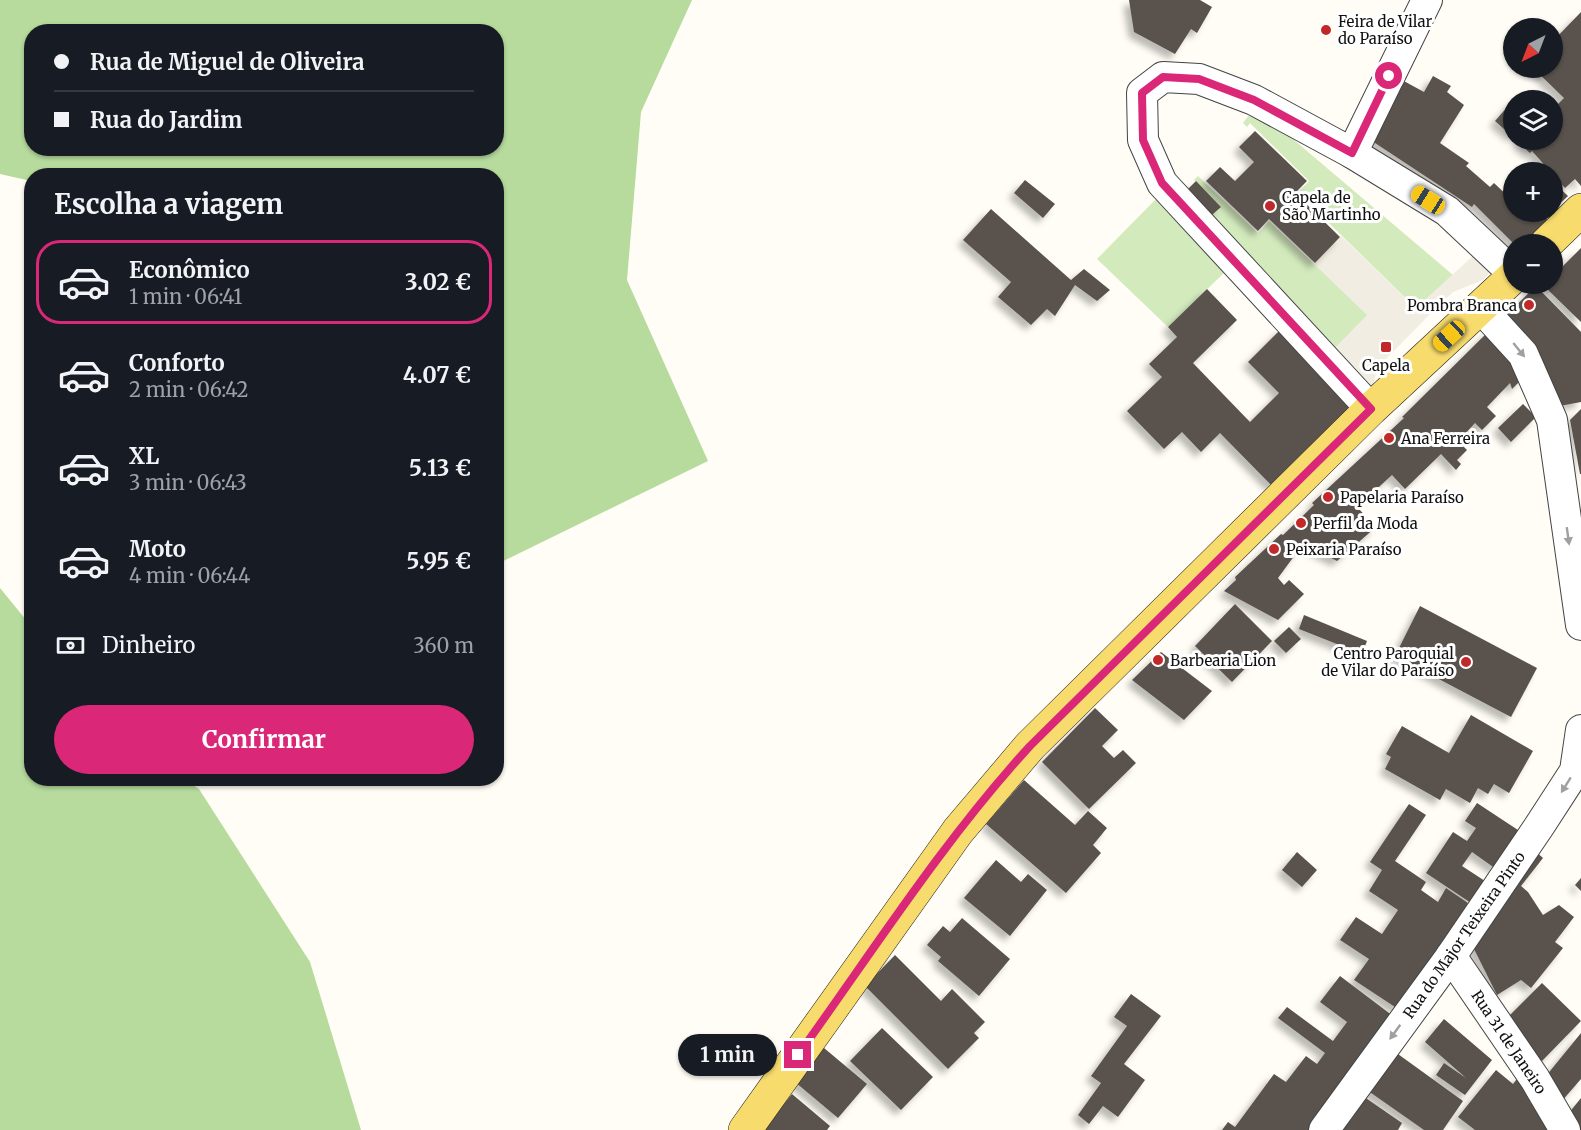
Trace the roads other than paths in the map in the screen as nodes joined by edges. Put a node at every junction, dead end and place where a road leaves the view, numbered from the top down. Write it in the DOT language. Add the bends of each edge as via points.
graph roads {
  1 [pos="1427,0"];
  2 [pos="1352,153"];
  3 [pos="1581,210"];
  4 [pos="1556,234"];
  5 [pos="1503,264"];
  6 [pos="1503,285"];
  7 [pos="1480,307"];
  8 [pos="1371,409"];
  9 [pos="1581,625"];
  10 [pos="1581,730"];
  11 [pos="1451,956"];
  12 [pos="745,1130"];
  13 [pos="1324,1130"];
  14 [pos="1565,1130"];
  1 -- 2 [label="street"];
  2 -- 5 [label="street" via="1447,211"];
  2 -- 8 [label="street" via="1254,100 1199,79 1163,77 1142,93 1143,140 1162,183"];
  3 -- 4 [label="main road"];
  6 -- 7 [label="main road"];
  7 -- 8 [label="main road"];
  7 -- 9 [label="street, one-way" via="1523,354 1552,420"];
  8 -- 12 [label="main road" via="994,785 957,831"];
  10 -- 11 [label="street, Rua do Major Teixeira Pinto, one-way" via="1575,771"];
  11 -- 13 [label="street, Rua do Major Teixeira Pinto, one-way"];
  11 -- 14 [label="street, Rua 31 de Janeiro"];
}
